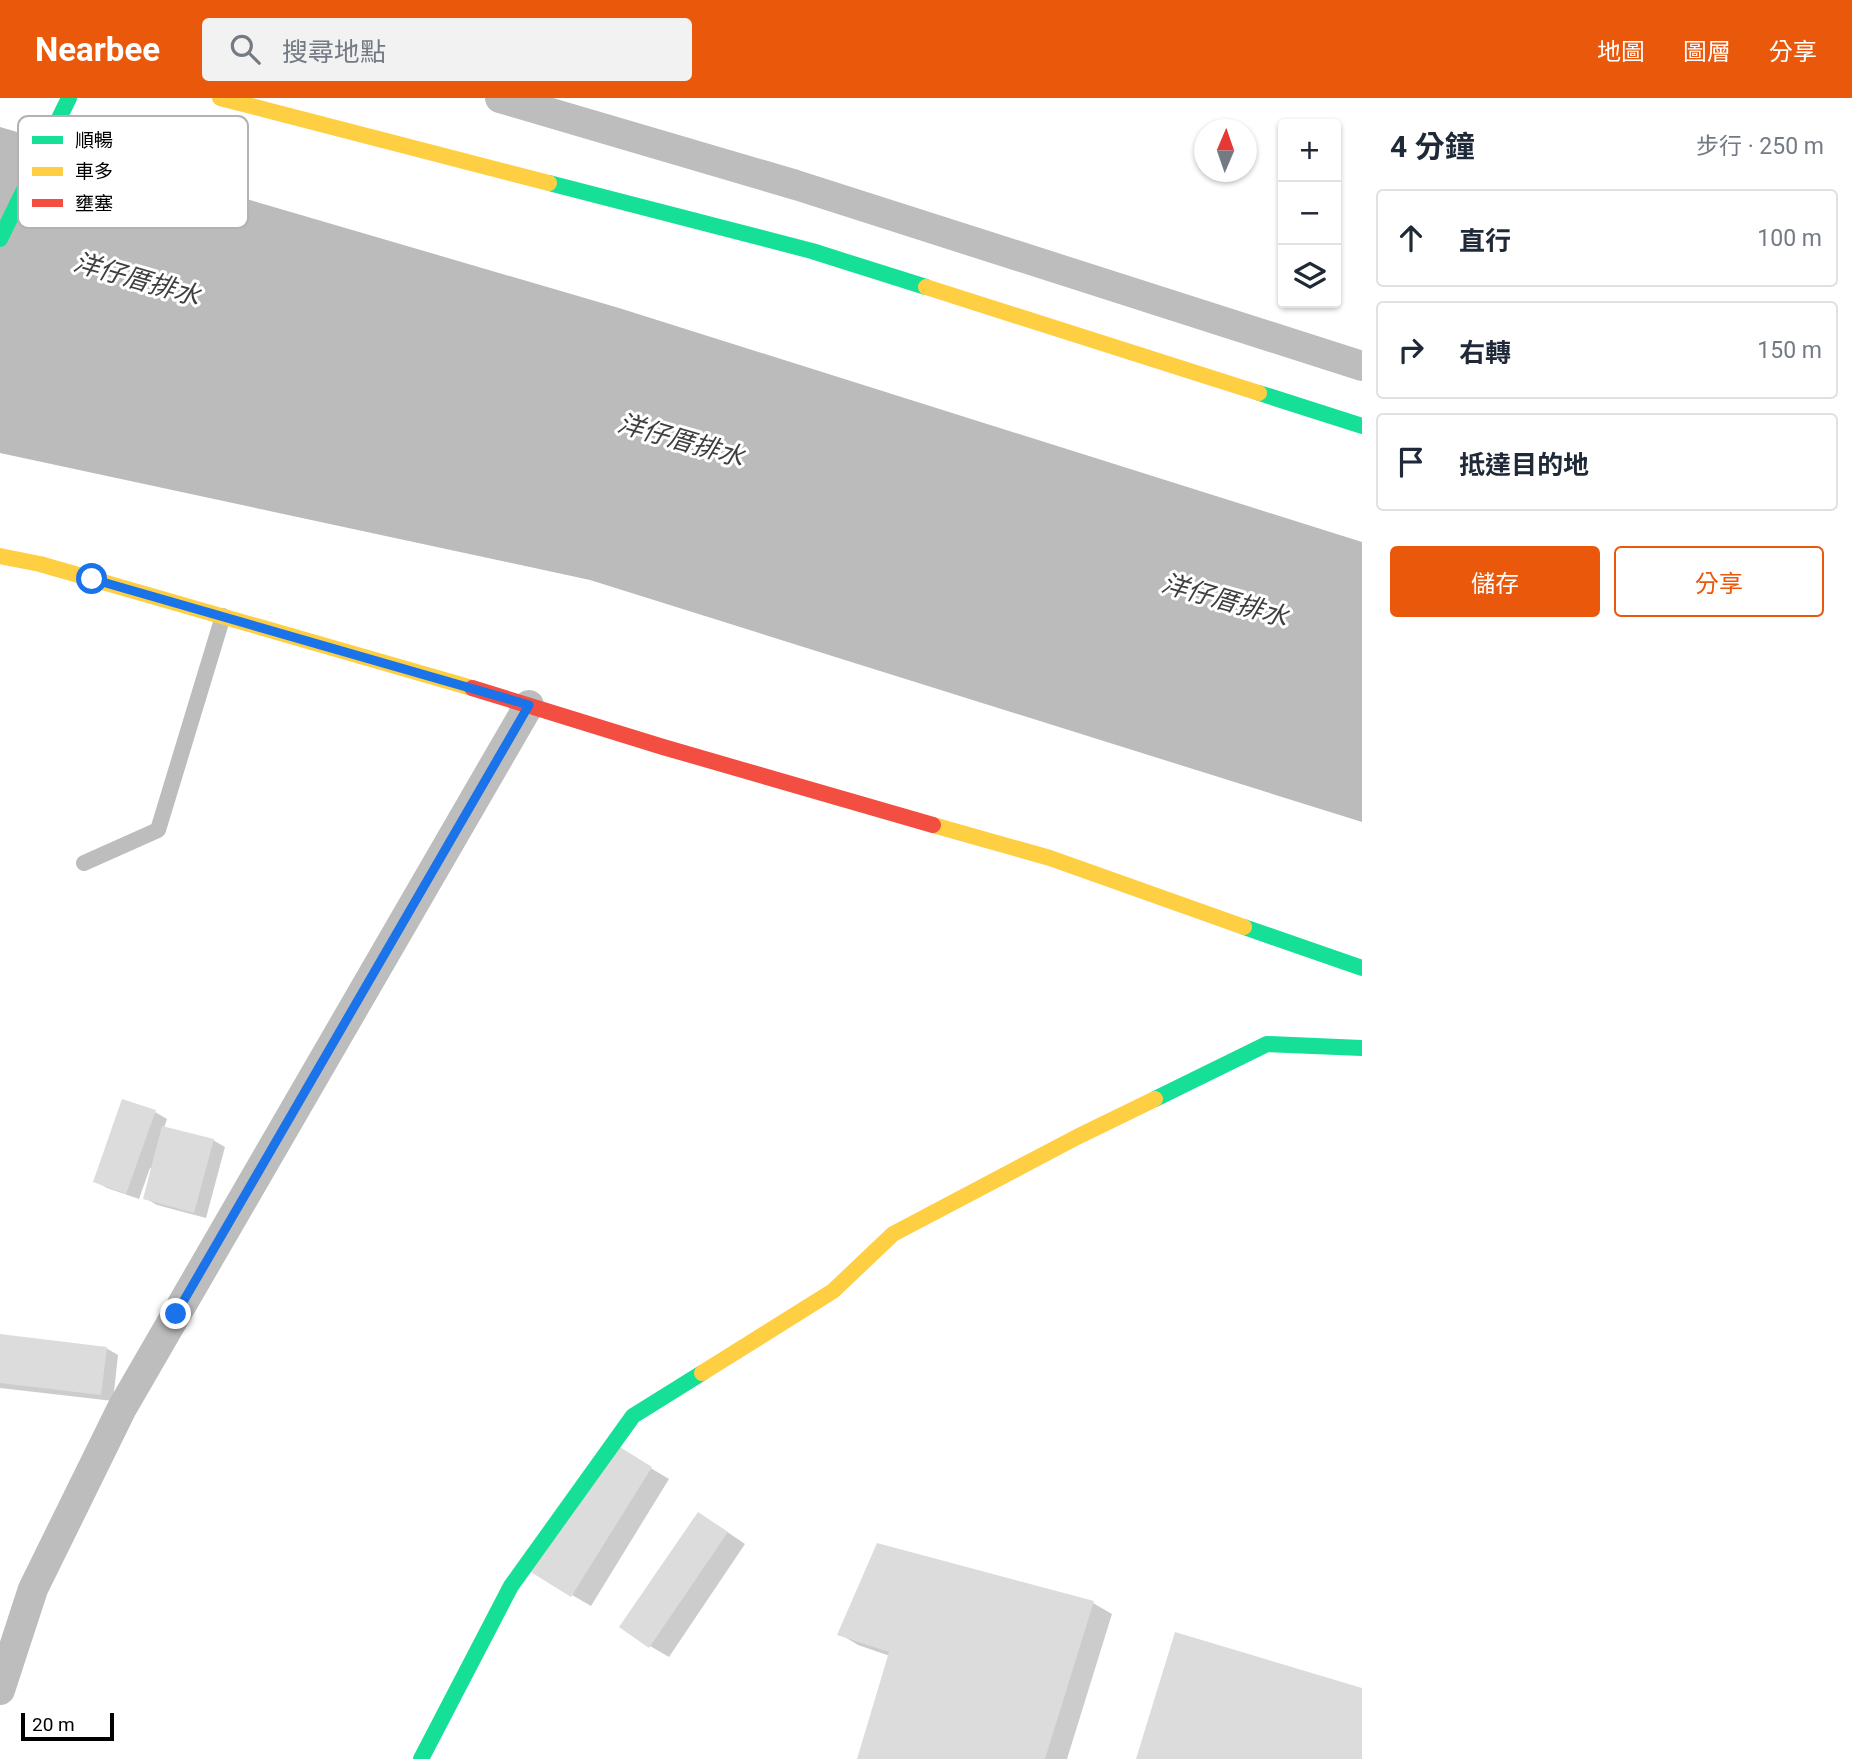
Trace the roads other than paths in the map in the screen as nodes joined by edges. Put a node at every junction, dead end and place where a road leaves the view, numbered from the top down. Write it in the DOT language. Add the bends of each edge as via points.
graph roads {
  1 [pos="69,98"];
  2 [pos="220,98"];
  3 [pos="500,98"];
  4 [pos="60,116"];
  5 [pos="18,202"];
  6 [pos="0,239"];
  7 [pos="1362,366"];
  8 [pos="1362,426"];
  9 [pos="0,556"];
  10 [pos="223,616"];
  11 [pos="529,705"];
  12 [pos="83,863"];
  13 [pos="1362,968"];
  14 [pos="1362,1048"];
  15 [pos="0,1690"];
  16 [pos="421,1759"];
  1 -- 4 [label="street"];
  2 -- 8 [label="street" via="812,251"];
  3 -- 7 [label="street" via="796,185"];
  5 -- 6 [label="street"];
  9 -- 10 [label="street"];
  10 -- 11 [label="street"];
  10 -- 12 [label="lane" via="158,830"];
  11 -- 13 [label="street" via="1050,858"];
  11 -- 15 [label="street" via="122,1408 33,1589"];
  14 -- 16 [label="street" via="1267,1044 1077,1137 893,1234 833,1291 633,1416 511,1586"];
}
